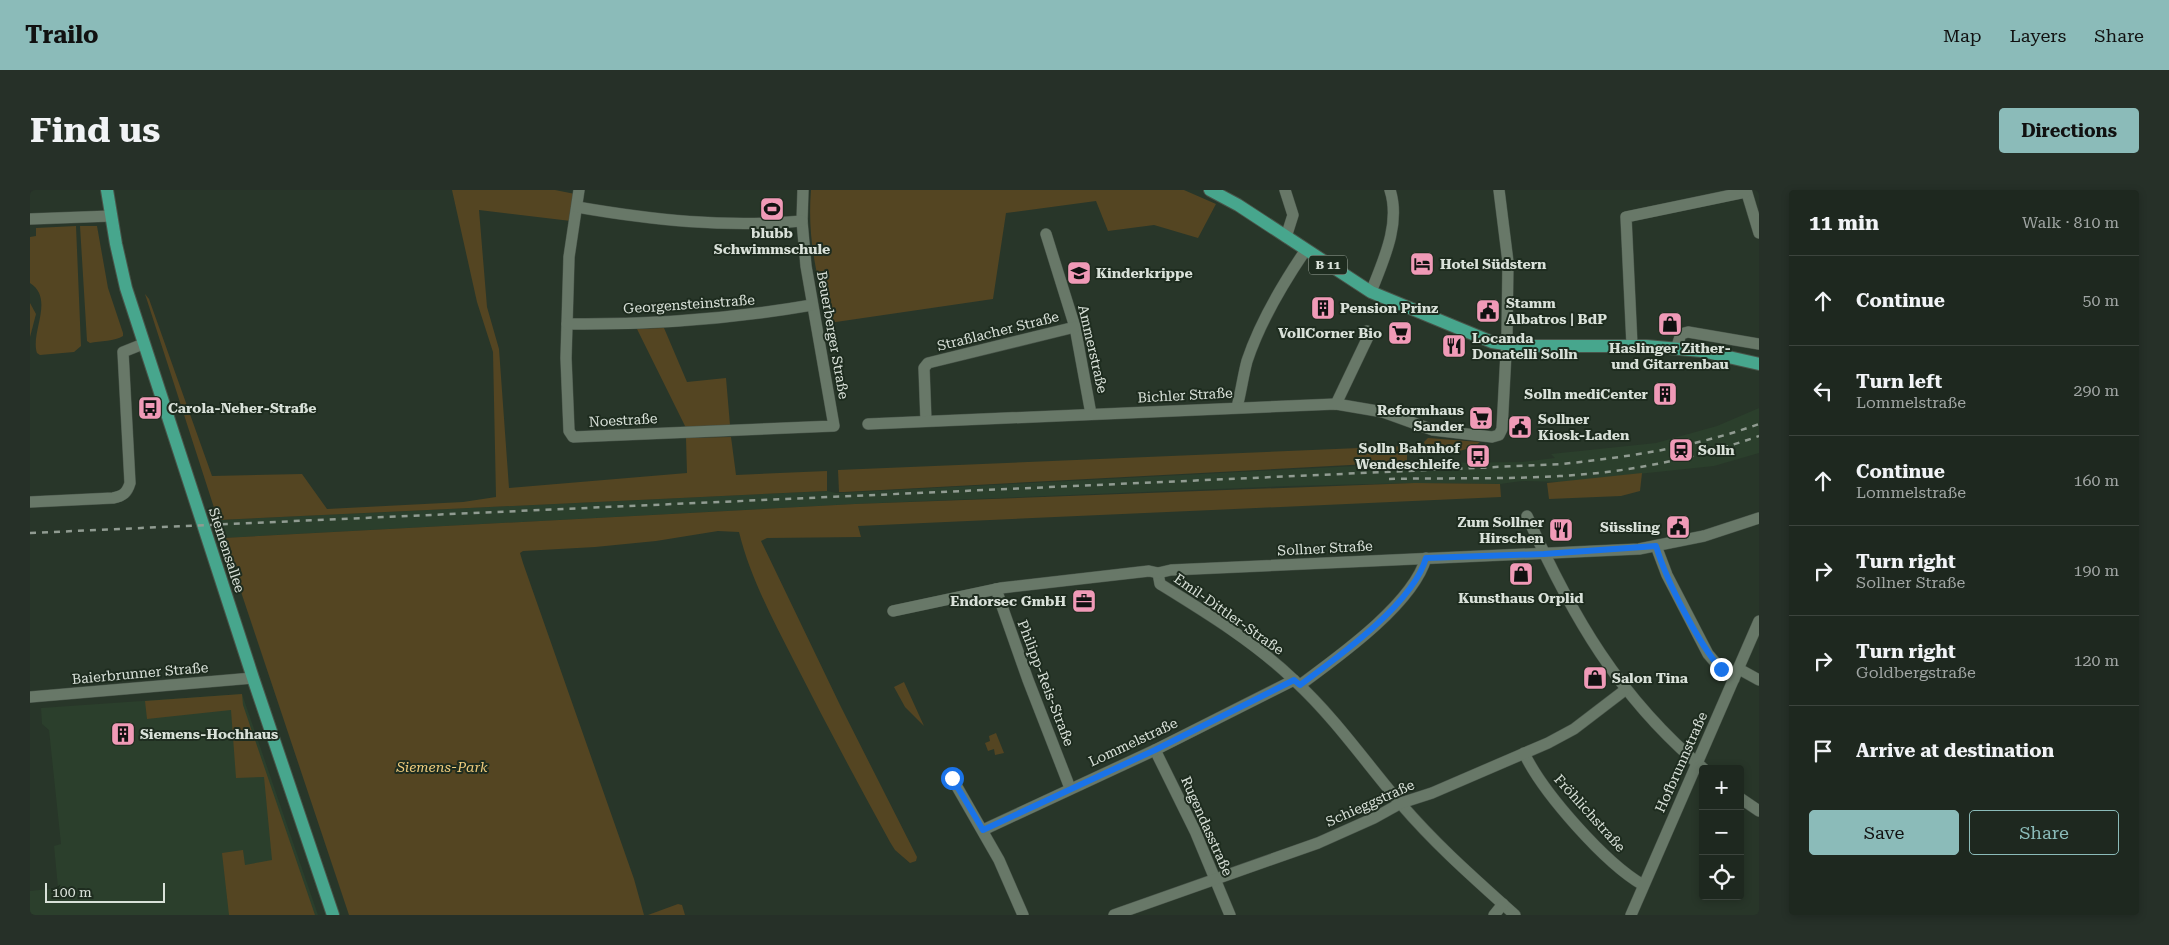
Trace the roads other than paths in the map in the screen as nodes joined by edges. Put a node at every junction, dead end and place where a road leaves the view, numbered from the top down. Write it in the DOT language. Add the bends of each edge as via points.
graph roads {
  1 [pos="107,190"];
  2 [pos="579,190"];
  3 [pos="803,190"];
  4 [pos="1210,190"];
  5 [pos="1285,190"];
  6 [pos="1390,190"];
  7 [pos="1499,190"];
  8 [pos="1746,191"];
  9 [pos="577,207"];
  10 [pos="111,216"];
  11 [pos="30,219"];
  12 [pos="802,221"];
  13 [pos="1759,233"];
  14 [pos="1046,234"];
  15 [pos="1286,237"];
  16 [pos="1305,251"];
  17 [pos="1371,292"];
  18 [pos="812,306"];
  19 [pos="567,324"];
  20 [pos="1075,328"];
  21 [pos="1367,330"];
  22 [pos="143,344"];
  23 [pos="1759,344"];
  24 [pos="1506,345"];
  25 [pos="1632,345"];
  26 [pos="1676,349"];
  27 [pos="1759,364"];
  28 [pos="1759,371"];
  29 [pos="1336,404"];
  30 [pos="1237,407"];
  31 [pos="1091,414"];
  32 [pos="926,421"];
  33 [pos="868,424"];
  34 [pos="834,426"];
  35 [pos="30,502"];
  36 [pos="1527,516"];
  37 [pos="1759,518"];
  38 [pos="1656,546"];
  39 [pos="1544,554"];
  40 [pos="1426,558"];
  41 [pos="1158,573"];
  42 [pos="996,589"];
  43 [pos="893,611"];
  44 [pos="1759,621"];
  45 [pos="1737,674"];
  46 [pos="253,678"];
  47 [pos="1759,680"];
  48 [pos="1297,682"];
  49 [pos="1625,690"];
  50 [pos="30,697"];
  51 [pos="1155,750"];
  52 [pos="1524,753"];
  53 [pos="1699,765"];
  54 [pos="1700,765"];
  55 [pos="1699,768"];
  56 [pos="952,778"];
  57 [pos="1070,788"];
  58 [pos="1744,801"];
  59 [pos="1400,804"];
  60 [pos="1759,811"];
  61 [pos="983,830"];
  62 [pos="1215,878"];
  63 [pos="1643,885"];
  64 [pos="1503,904"];
  65 [pos="333,915"];
  66 [pos="1023,915"];
  67 [pos="1114,915"];
  68 [pos="1230,915"];
  69 [pos="1494,915"];
  70 [pos="1515,915"];
  71 [pos="1631,915"];
  1 -- 10 [label="main road, Siemensallee"];
  2 -- 9 [label="street, Noestraße"];
  3 -- 12 [label="street, Beuerberger Straße"];
  4 -- 15 [label="main road, B 11"];
  5 -- 15 [label="street" via="1293,215"];
  6 -- 17 [label="street" via="1391,232"];
  7 -- 24 [label="street" via="1508,262"];
  8 -- 13 [label="street"];
  8 -- 25 [label="street" via="1626,217"];
  9 -- 12 [label="street" via="686,223 724,225"];
  9 -- 19 [label="street, Noestraße" via="569,257"];
  10 -- 11 [label="street"];
  10 -- 22 [label="main road, Siemensallee" via="123,278"];
  12 -- 18 [label="street, Beuerberger Straße"];
  14 -- 20 [label="street, Ammerstraße"];
  15 -- 16 [label="main road, B 11"];
  16 -- 17 [label="main road, B 11"];
  16 -- 30 [label="street" via="1278,295 1247,361"];
  17 -- 24 [label="main road, B 11"];
  18 -- 19 [label="street, Georgensteinstraße" via="731,318"];
  18 -- 34 [label="street, Beuerberger Straße"];
  19 -- 34 [label="street, Noestraße" via="569,431 573,437"];
  20 -- 31 [label="street, Ammerstraße"];
  20 -- 32 [label="street, Straßlacher Straße" via="928,363 924,368"];
  21 -- 29 [label="street" via="1368,337"];
  22 -- 35 [label="street" via="123,352 128,491 113,498"];
  22 -- 46 [label="main road, Siemensallee"];
  23 -- 26 [label="street" via="1688,332 1681,334"];
  24 -- 25 [label="main road, B 11"];
  24 -- 29 [label="street, Bichler Straße" via="1502,429 1499,435 1486,437 1433,430 1383,412"];
  25 -- 26 [label="main road, B 11"];
  26 -- 27 [label="main road, B 11" via="1702,351"];
  26 -- 28 [label="main road, B 11"];
  29 -- 30 [label="street, Bichler Straße"];
  30 -- 31 [label="street, Bichler Straße"];
  31 -- 32 [label="street, Bichler Straße"];
  32 -- 33 [label="street, Bichler Straße"];
  36 -- 39 [label="street"];
  37 -- 38 [label="street, Sollner Straße" via="1704,536"];
  38 -- 39 [label="street, Sollner Straße"];
  38 -- 45 [label="street" via="1667,575 1708,654 1721,669"];
  39 -- 40 [label="street, Sollner Straße"];
  39 -- 49 [label="street" via="1584,630"];
  40 -- 41 [label="street, Sollner Straße"];
  40 -- 48 [label="street, Lommelstraße" via="1422,571 1385,616"];
  41 -- 42 [label="street, Sollner Straße" via="1098,575"];
  41 -- 48 [label="street, Emil-Dittler-Straße" via="1160,584 1245,639"];
  42 -- 43 [label="street, Sollner Straße"];
  42 -- 57 [label="street, Philipp-Reis-Straße"];
  44 -- 45 [label="street, Hofbrunnstraße"];
  45 -- 47 [label="street"];
  45 -- 54 [label="street, Hofbrunnstraße"];
  46 -- 50 [label="street, Baierbrunner Straße"];
  46 -- 65 [label="main road, Siemensallee"];
  48 -- 51 [label="street, Lommelstraße"];
  48 -- 59 [label="street, Emil-Dittler-Straße" via="1326,712"];
  49 -- 52 [label="street, Schieggstraße" via="1574,729"];
  49 -- 53 [label="street"];
  51 -- 57 [label="street, Lommelstraße"];
  51 -- 62 [label="street, Rugendasstraße"];
  52 -- 59 [label="street, Schieggstraße"];
  52 -- 63 [label="street, Fröhlichstraße" via="1557,802 1596,845"];
  55 -- 63 [label="street, Hofbrunnstraße"];
  56 -- 61 [label="street"];
  57 -- 61 [label="street, Lommelstraße"];
  58 -- 60 [label="street"];
  59 -- 62 [label="street, Schieggstraße" via="1318,843"];
  59 -- 64 [label="street, Emil-Dittler-Straße" via="1462,869"];
  61 -- 66 [label="street"];
  62 -- 67 [label="street, Schieggstraße"];
  62 -- 68 [label="street, Rugendasstraße"];
  63 -- 71 [label="street, Hofbrunnstraße"];
  64 -- 69 [label="street"];
  64 -- 70 [label="street, Emil-Dittler-Straße"];
}
